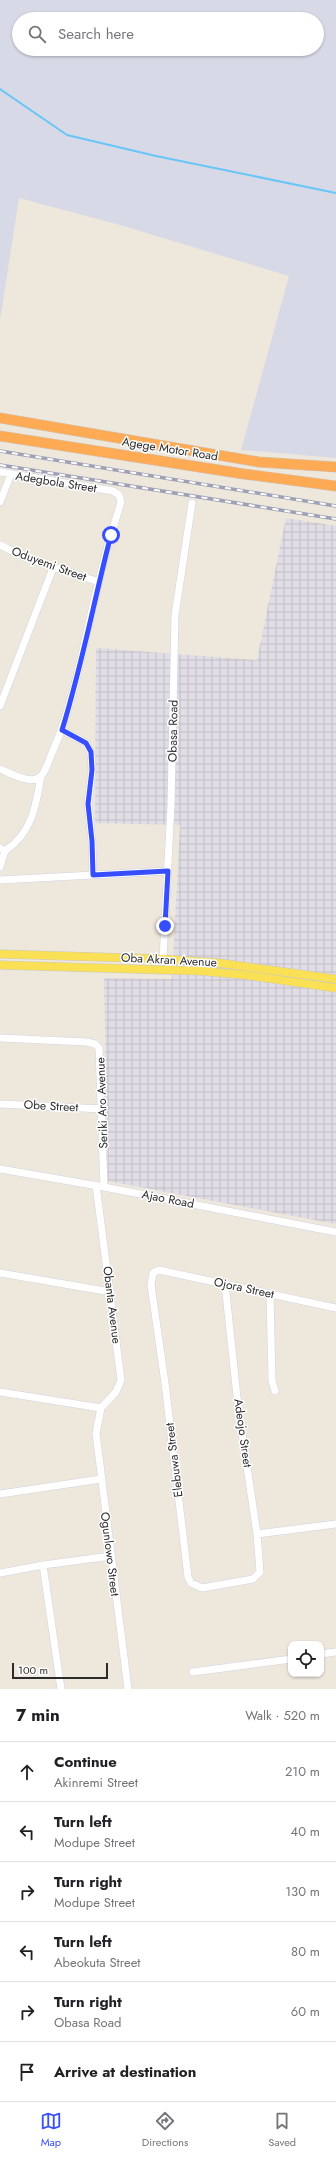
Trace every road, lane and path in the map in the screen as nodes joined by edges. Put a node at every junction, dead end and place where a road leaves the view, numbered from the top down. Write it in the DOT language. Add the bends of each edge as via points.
graph roads {
  1 [pos="0,418"];
  2 [pos="0,436"];
  3 [pos="334,468"];
  4 [pos="0,472"];
  5 [pos="11,474"];
  6 [pos="335,486"];
  7 [pos="0,502"];
  8 [pos="192,503"];
  9 [pos="0,545"];
  10 [pos="53,568"];
  11 [pos="99,582"];
  12 [pos="0,706"];
  13 [pos="62,730"];
  14 [pos="0,769"];
  15 [pos="41,776"];
  16 [pos="3,849"];
  17 [pos="0,867"];
  18 [pos="168,871"];
  19 [pos="93,875"];
  20 [pos="0,880"];
  21 [pos="0,954"];
  22 [pos="163,959"];
  23 [pos="0,965"];
  24 [pos="336,979"];
  25 [pos="336,988"];
  26 [pos="0,1038"];
  27 [pos="0,1104"];
  28 [pos="102,1109"];
  29 [pos="0,1169"];
  30 [pos="96,1185"];
  31 [pos="104,1187"];
  32 [pos="336,1232"];
  33 [pos="0,1273"];
  34 [pos="153,1273"];
  35 [pos="225,1284"];
  36 [pos="110,1292"];
  37 [pos="270,1294"];
  38 [pos="336,1308"];
  39 [pos="275,1391"];
  40 [pos="0,1392"];
  41 [pos="101,1408"];
  42 [pos="101,1479"];
  43 [pos="0,1494"];
  44 [pos="336,1524"];
  45 [pos="257,1534"];
  46 [pos="111,1556"];
  47 [pos="43,1565"];
  48 [pos="0,1572"];
  49 [pos="253,1579"];
  50 [pos="336,1652"];
  51 [pos="324,1654"];
  52 [pos="288,1659"];
  53 [pos="193,1672"];
  54 [pos="61,1689"];
  55 [pos="128,1689"];
  1 -- 3 [label="highway, Agege Motor Road" via="259,462"];
  2 -- 6 [label="highway, Agege Motor Road"];
  4 -- 5 [label="street, Adegbola Street"];
  5 -- 7 [label="street"];
  5 -- 11 [label="street, Adegbola Street" via="113,491 119,495 121,502"];
  8 -- 18 [label="street, Obasa Road" via="175,615"];
  9 -- 10 [label="street, Oduyemi Street"];
  10 -- 11 [label="street, Oduyemi Street"];
  10 -- 12 [label="street"];
  11 -- 13 [label="street" via="85,651"];
  13 -- 15 [label="street"];
  13 -- 19 [label="street" via="86,743 91,752 92,770 88,804"];
  14 -- 15 [label="street" via="29,780"];
  15 -- 16 [label="street" via="35,808 25,832 14,845"];
  16 -- 17 [label="street"];
  18 -- 19 [label="street"];
  18 -- 22 [label="street, Obasa Road"];
  19 -- 20 [label="street"];
  21 -- 22 [label="main road, Oba Akran Avenue"];
  22 -- 24 [label="main road, Oba Akran Avenue" via="218,963"];
  23 -- 25 [label="main road, Oba Akran Avenue" via="202,971"];
  26 -- 28 [label="street, Seriki Aro Avenue" via="95,1044 101,1055"];
  27 -- 28 [label="street, Obe Street"];
  28 -- 31 [label="street, Seriki Aro Avenue"];
  29 -- 30 [label="street, Ajao Road"];
  30 -- 31 [label="street, Ajao Road"];
  30 -- 36 [label="street, Obanta Avenue"];
  31 -- 32 [label="street, Ajao Road"];
  33 -- 36 [label="street"];
  34 -- 35 [label="street, Ojora Street" via="159,1270"];
  34 -- 49 [label="street, Elebuwa Street" via="151,1285 188,1577 191,1583 202,1588"];
  35 -- 37 [label="street, Ojora Street"];
  35 -- 45 [label="street, Adeojo Street" via="238,1406"];
  36 -- 41 [label="street, Obanta Avenue" via="121,1380 116,1392"];
  37 -- 38 [label="street, Ojora Street"];
  37 -- 39 [label="street" via="272,1381"];
  40 -- 41 [label="street"];
  41 -- 42 [label="street, Ogunlowo Street" via="96,1433"];
  42 -- 43 [label="street"];
  42 -- 46 [label="street, Ogunlowo Street"];
  44 -- 45 [label="street"];
  45 -- 49 [label="street, Adeojo Street" via="260,1572"];
  46 -- 47 [label="street"];
  46 -- 55 [label="street, Ogunlowo Street"];
  47 -- 48 [label="street"];
  47 -- 54 [label="street"];
  50 -- 51 [label="street"];
  52 -- 53 [label="street"];
}
